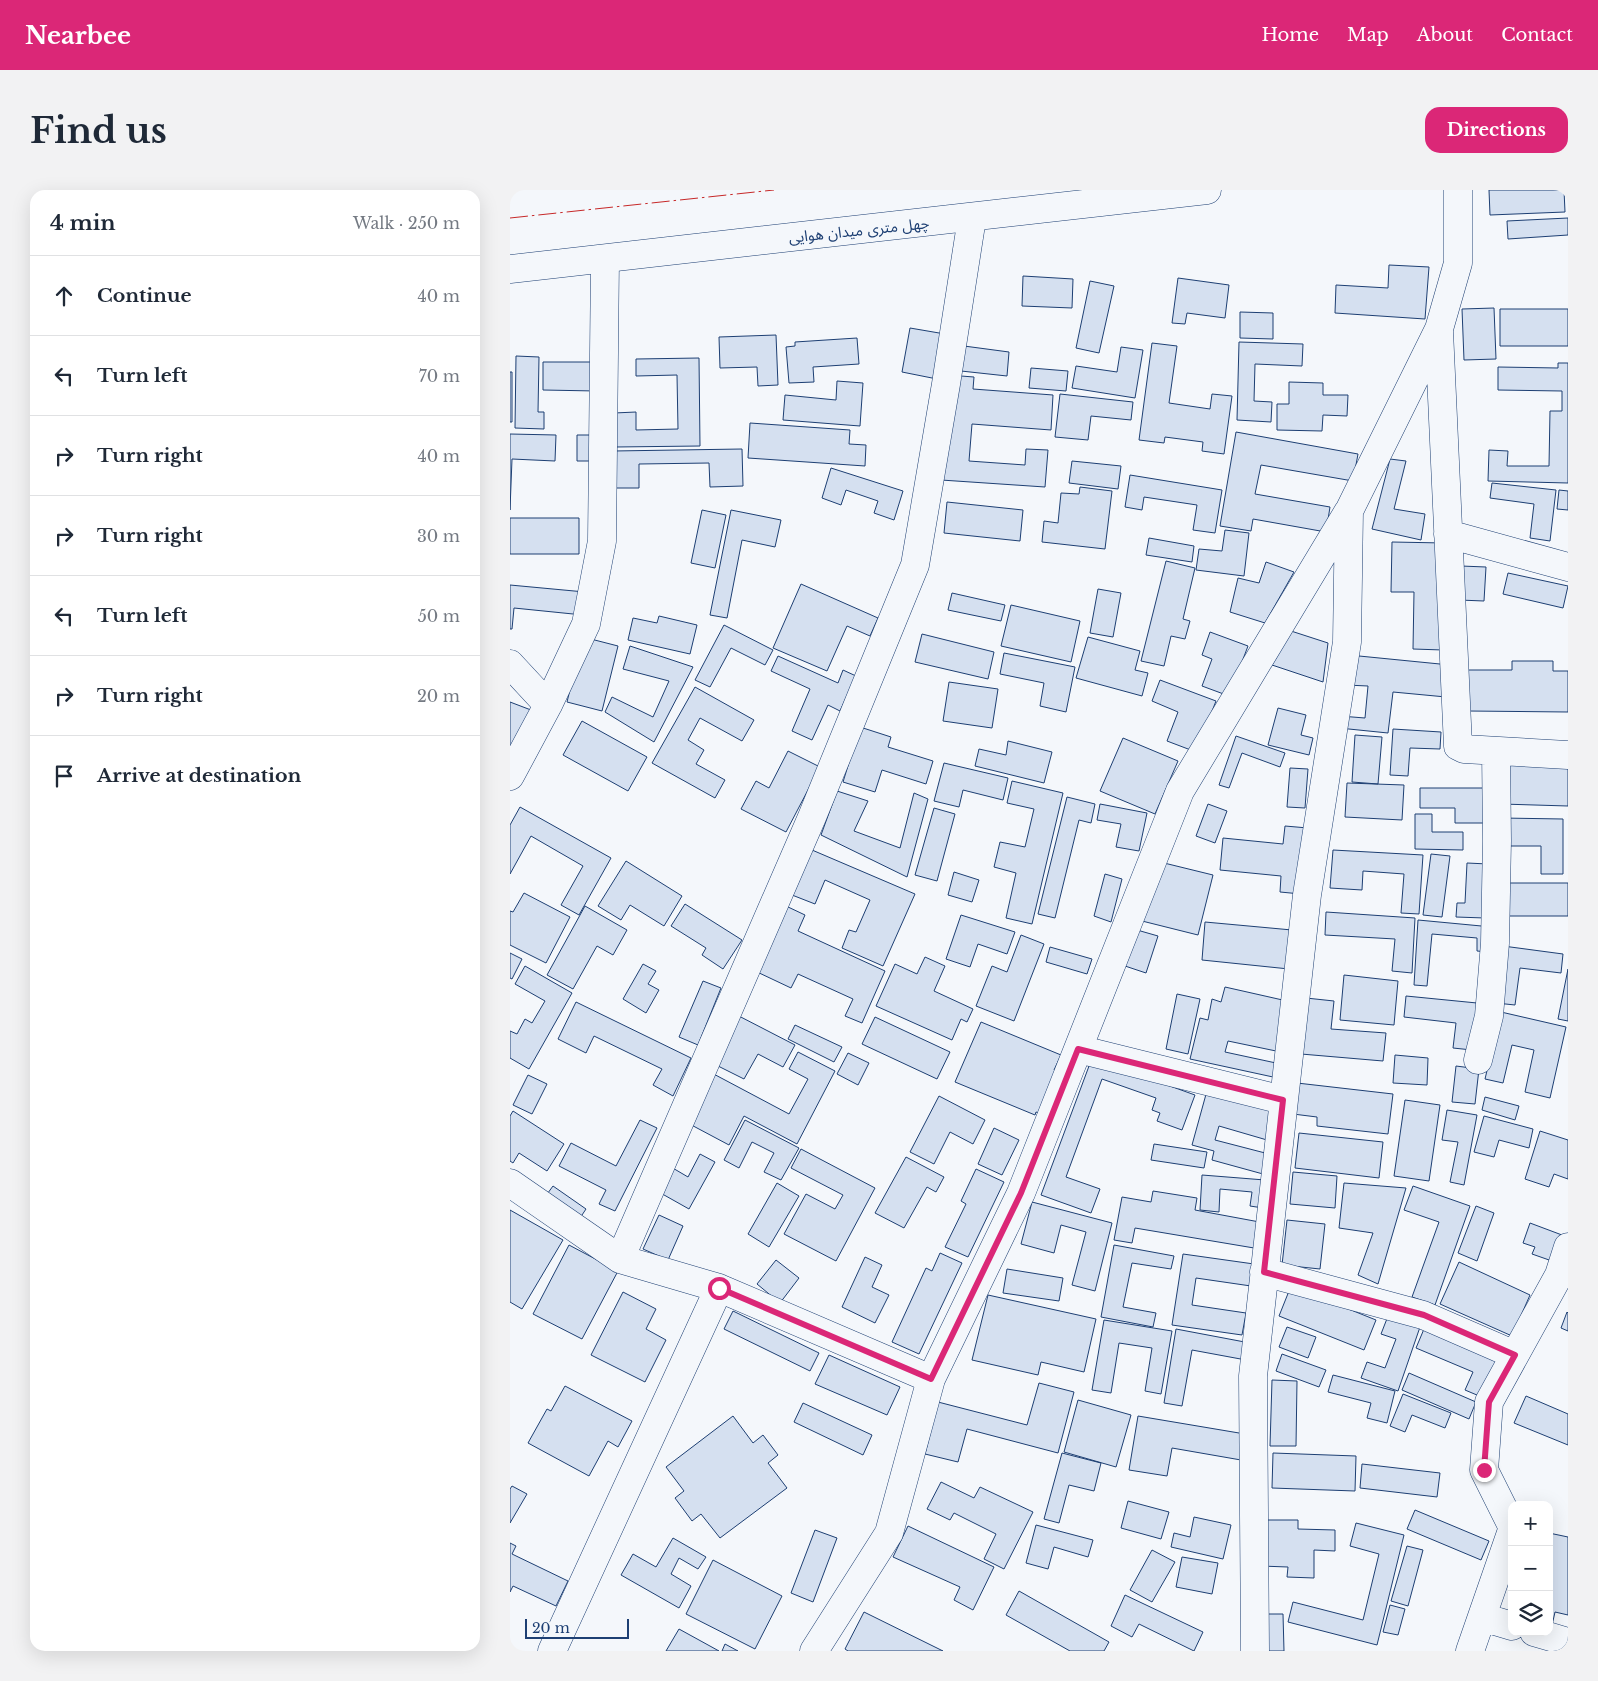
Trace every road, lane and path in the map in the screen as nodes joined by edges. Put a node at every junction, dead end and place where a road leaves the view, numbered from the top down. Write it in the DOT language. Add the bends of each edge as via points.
graph roads {
  1 [pos="1207,190"];
  2 [pos="1458,190"];
  3 [pos="972,218"];
  4 [pos="605,258"];
  5 [pos="510,269"];
  6 [pos="1439,330"];
  7 [pos="1349,511"];
  8 [pos="1448,534"];
  9 [pos="1568,567"];
  10 [pos="510,664"];
  11 [pos="548,705"];
  12 [pos="1496,750"];
  13 [pos="1568,755"];
  14 [pos="510,776"];
  15 [pos="1078,1049"];
  16 [pos="1478,1060"];
  17 [pos="1283,1100"];
  18 [pos="510,1183"];
  19 [pos="1568,1247"];
  20 [pos="620,1259"];
  21 [pos="1264,1272"];
  22 [pos="719,1288"];
  23 [pos="1515,1355"];
  24 [pos="931,1379"];
  25 [pos="1508,1520"];
  26 [pos="1508,1540"];
  27 [pos="1482,1617"];
  28 [pos="1508,1625"];
  29 [pos="1548,1636"];
  30 [pos="1568,1642"];
  31 [pos="552,1651"];
  32 [pos="814,1651"];
  33 [pos="1255,1651"];
  34 [pos="1470,1651"];
  1 -- 3 [label="street, چهل متری میدان هوایی"];
  2 -- 6 [label="street" via="1458,263"];
  3 -- 4 [label="street, چهل متری میدان هوایی"];
  3 -- 20 [label="street" via="915,565 812,817"];
  4 -- 5 [label="street, چهل متری میدان هوایی"];
  4 -- 11 [label="street" via="602,541 586,624"];
  6 -- 7 [label="street"];
  6 -- 8 [label="street"];
  7 -- 15 [label="street" via="1180,791"];
  7 -- 17 [label="street" via="1347,642 1307,895"];
  8 -- 9 [label="street"];
  8 -- 12 [label="street" via="1458,746"];
  10 -- 11 [label="street"];
  11 -- 14 [label="street"];
  12 -- 13 [label="street"];
  12 -- 16 [label="street" via="1495,943 1489,1016"];
  15 -- 17 [label="street"];
  15 -- 24 [label="street" via="1021,1193"];
  17 -- 21 [label="street"];
  18 -- 20 [label="street"];
  19 -- 23 [label="street" via="1559,1275"];
  20 -- 22 [label="street"];
  21 -- 23 [label="street" via="1424,1315"];
  21 -- 33 [label="street" via="1253,1376"];
  22 -- 24 [label="street"];
  22 -- 31 [label="street"];
  23 -- 25 [label="street" via="1489,1402 1484,1470"];
  24 -- 32 [label="street" via="889,1533"];
  26 -- 27 [label="street"];
  27 -- 28 [label="street"];
  27 -- 34 [label="street"];
  29 -- 30 [label="street"];
}
